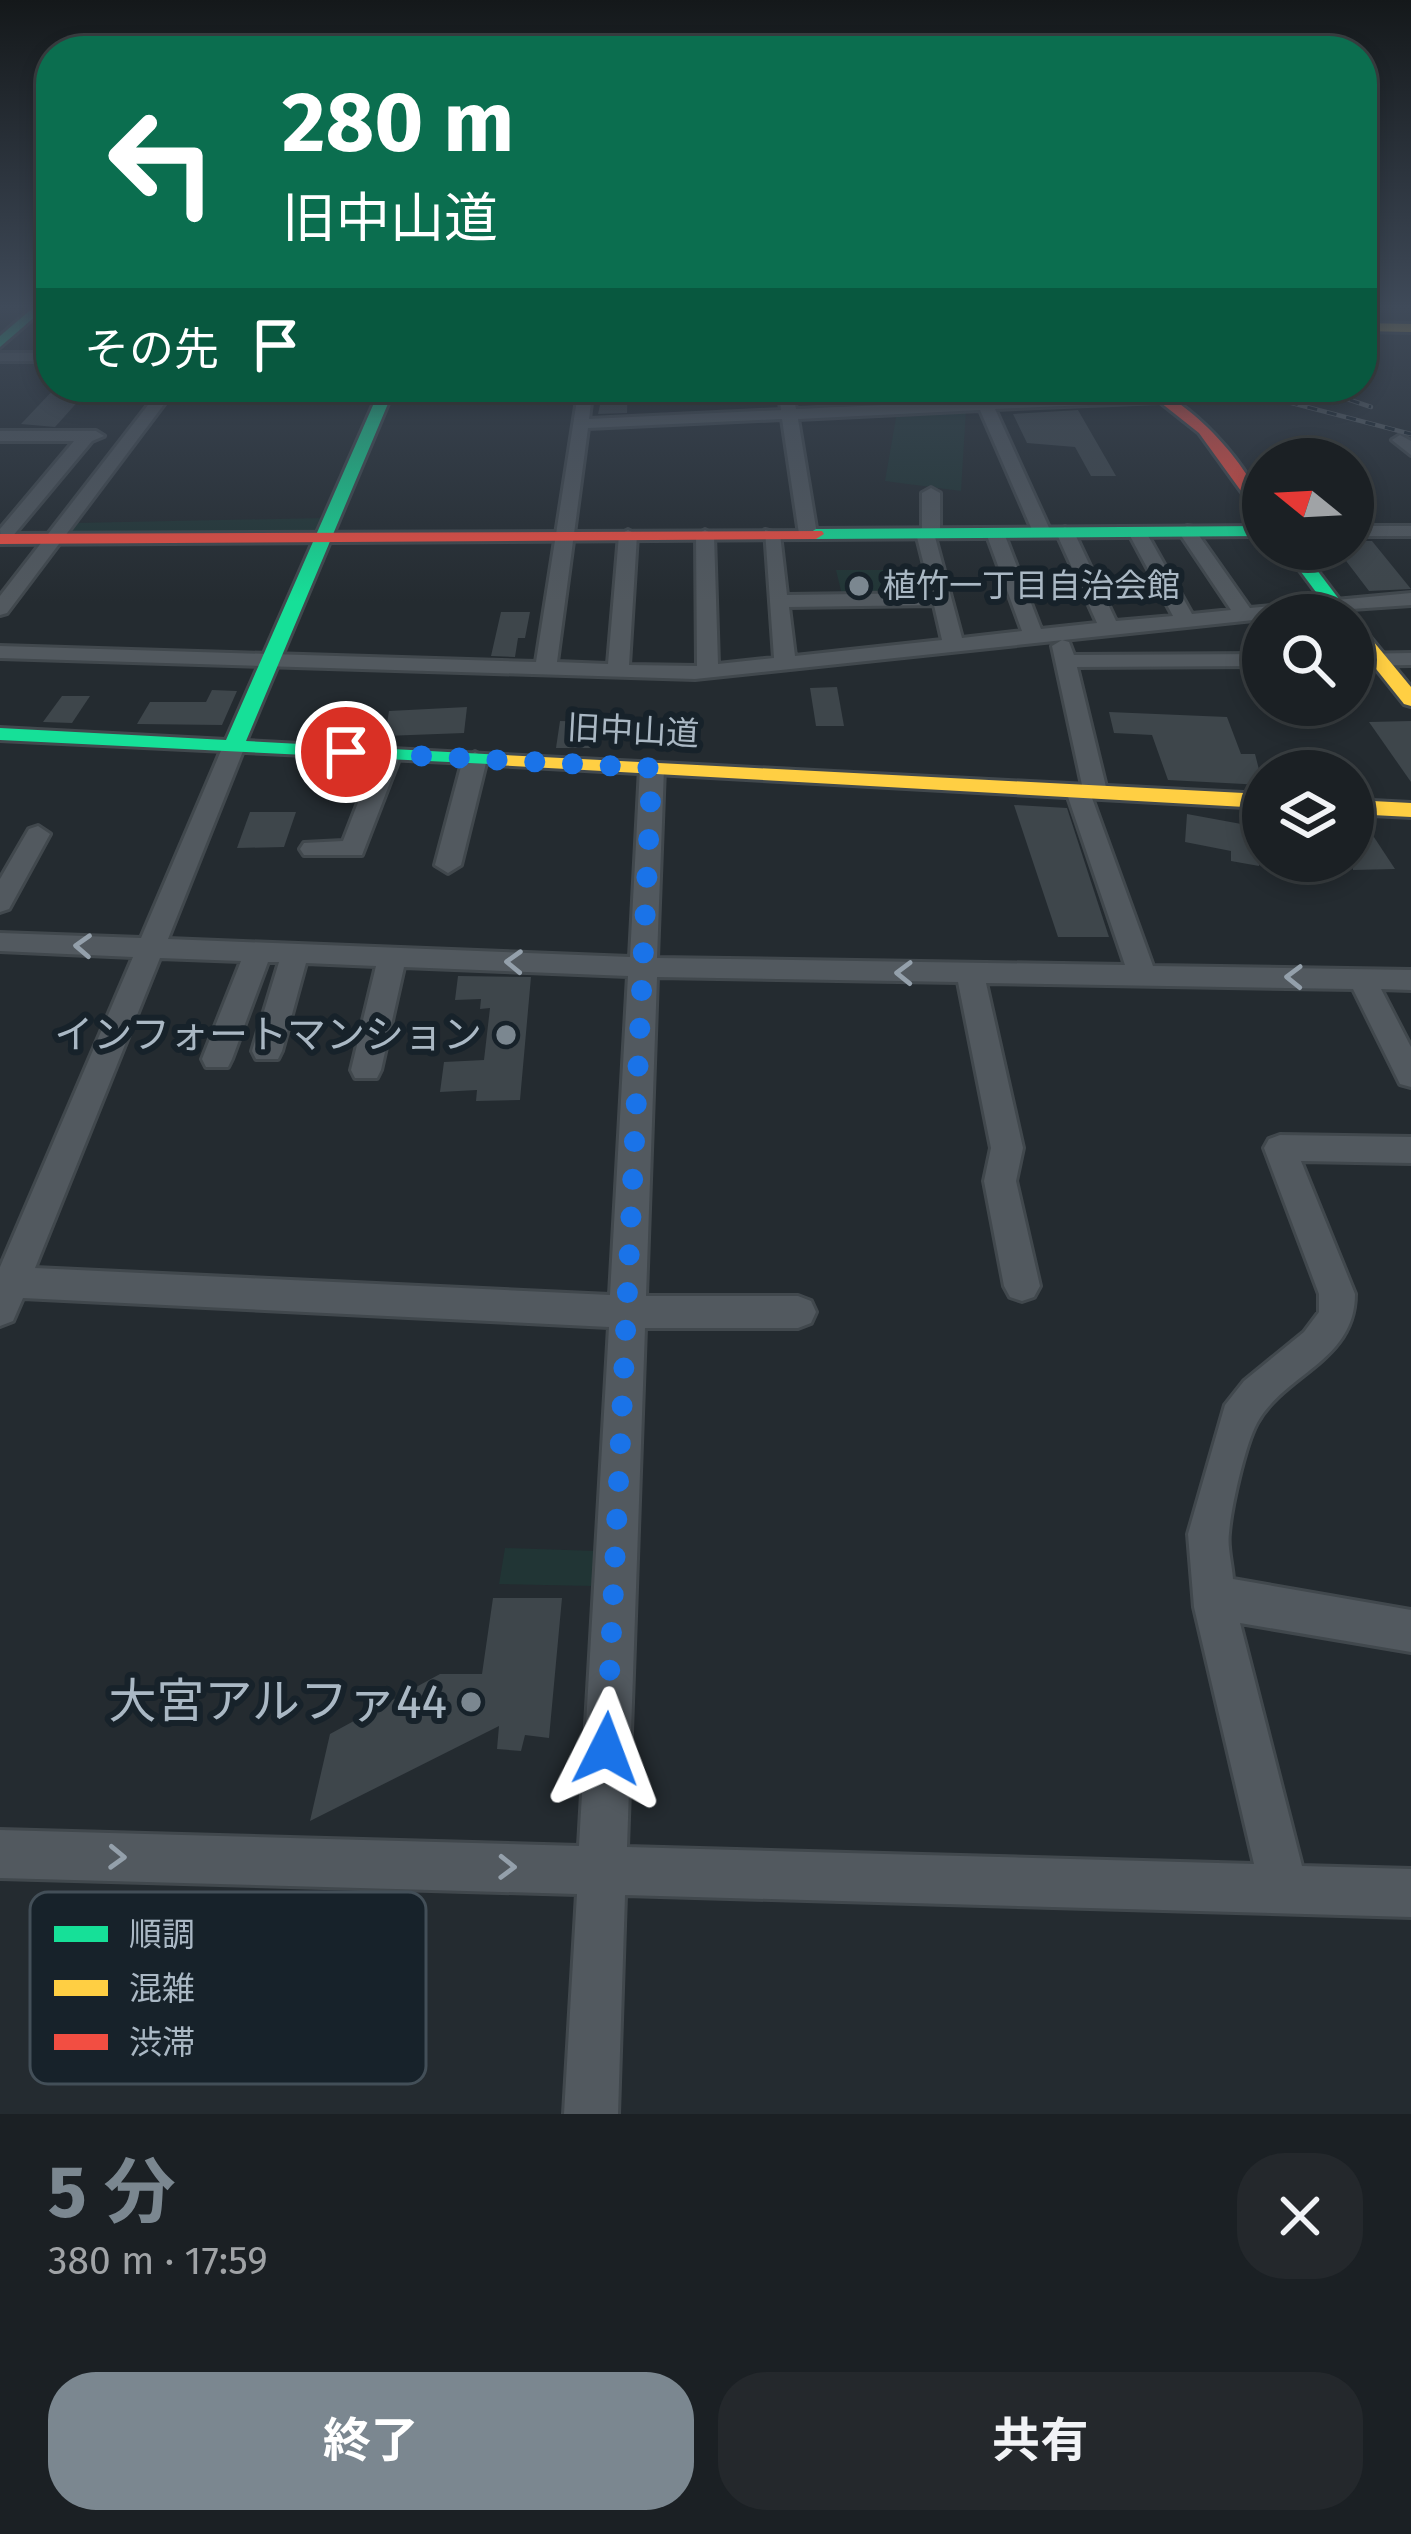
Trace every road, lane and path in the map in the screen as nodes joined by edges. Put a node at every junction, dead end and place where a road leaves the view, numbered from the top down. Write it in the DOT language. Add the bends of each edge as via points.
graph roads {
  1 [pos="156,406"];
  2 [pos="380,406"];
  3 [pos="584,406"];
  4 [pos="788,406"];
  5 [pos="986,406"];
  6 [pos="990,406"];
  7 [pos="1173,406"];
  8 [pos="790,414"];
  9 [pos="582,424"];
  10 [pos="133,435"];
  11 [pos="0,436"];
  12 [pos="87,436"];
  13 [pos="1242,482"];
  14 [pos="931,493"];
  15 [pos="1242,531"];
  16 [pos="1374,531"];
  17 [pos="1411,531"];
  18 [pos="1054,532"];
  19 [pos="1137,532"];
  20 [pos="1187,532"];
  21 [pos="928,533"];
  22 [pos="995,533"];
  23 [pos="771,534"];
  24 [pos="808,534"];
  25 [pos="628,535"];
  26 [pos="705,535"];
  27 [pos="565,536"];
  28 [pos="322,537"];
  29 [pos="0,539"];
  30 [pos="53,539"];
  31 [pos="1308,570"];
  32 [pos="1326,594"];
  33 [pos="942,599"];
  34 [pos="1411,599"];
  35 [pos="778,601"];
  36 [pos="0,609"];
  37 [pos="1374,609"];
  38 [pos="1242,612"];
  39 [pos="1242,615"];
  40 [pos="1186,621"];
  41 [pos="1109,628"];
  42 [pos="1059,634"];
  43 [pos="1034,637"];
  44 [pos="954,646"];
  45 [pos="0,652"];
  46 [pos="1374,659"];
  47 [pos="1411,659"];
  48 [pos="1242,660"];
  49 [pos="1067,661"];
  50 [pos="269,662"];
  51 [pos="784,664"];
  52 [pos="1374,667"];
  53 [pos="546,669"];
  54 [pos="618,671"];
  55 [pos="708,672"];
  56 [pos="1411,700"];
  57 [pos="0,734"];
  58 [pos="234,746"];
  59 [pos="389,754"];
  60 [pos="476,759"];
  61 [pos="652,768"];
  62 [pos="1086,791"];
  63 [pos="1242,800"];
  64 [pos="1374,808"];
  65 [pos="1411,810"];
  66 [pos="38,834"];
  67 [pos="313,848"];
  68 [pos="448,865"];
  69 [pos="0,903"];
  70 [pos="0,942"];
  71 [pos="150,950"];
  72 [pos="258,953"];
  73 [pos="295,955"];
  74 [pos="392,958"];
  75 [pos="644,967"];
  76 [pos="970,974"];
  77 [pos="1143,976"];
  78 [pos="1361,979"];
  79 [pos="1411,980"];
  80 [pos="267,1051"];
  81 [pos="217,1059"];
  82 [pos="366,1070"];
  83 [pos="1411,1076"];
  84 [pos="1411,1150"];
  85 [pos="1022,1286"];
  86 [pos="4,1291"];
  87 [pos="625,1312"];
  88 [pos="798,1312"];
  89 [pos="1214,1597"];
  90 [pos="1411,1631"];
  91 [pos="0,1854"];
  92 [pos="601,1868"];
  93 [pos="1284,1889"];
  94 [pos="1411,1893"];
  95 [pos="590,2114"];
  1 -- 10 [label="street"];
  2 -- 28 [label="street"];
  3 -- 9 [label="street"];
  4 -- 8 [label="street"];
  5 -- 6 [label="street"];
  5 -- 8 [label="street"];
  5 -- 18 [label="street"];
  7 -- 13 [label="street" via="1204,430"];
  8 -- 9 [label="street"];
  8 -- 24 [label="street"];
  9 -- 27 [label="street"];
  10 -- 12 [label="street"];
  10 -- 30 [label="street"];
  11 -- 12 [label="street"];
  12 -- 29 [label="street"];
  14 -- 21 [label="street"];
  15 -- 20 [label="street"];
  16 -- 17 [label="street"];
  18 -- 19 [label="street"];
  18 -- 22 [label="street"];
  18 -- 41 [label="street"];
  19 -- 20 [label="street"];
  19 -- 40 [label="street"];
  20 -- 38 [label="street"];
  21 -- 22 [label="street"];
  21 -- 24 [label="street"];
  21 -- 33 [label="street"];
  22 -- 43 [label="street"];
  23 -- 24 [label="street"];
  23 -- 26 [label="street"];
  23 -- 35 [label="street"];
  25 -- 26 [label="street"];
  25 -- 27 [label="street"];
  25 -- 54 [label="street"];
  26 -- 55 [label="street"];
  27 -- 28 [label="street"];
  27 -- 53 [label="street"];
  28 -- 30 [label="street"];
  28 -- 50 [label="street"];
  29 -- 30 [label="street"];
  30 -- 36 [label="street"];
  31 -- 32 [label="street"];
  33 -- 35 [label="street"];
  33 -- 44 [label="street"];
  34 -- 37 [label="street"];
  35 -- 51 [label="street"];
  39 -- 40 [label="street"];
  40 -- 41 [label="street"];
  41 -- 42 [label="street"];
  42 -- 43 [label="street"];
  42 -- 49 [label="street"];
  43 -- 44 [label="street"];
  44 -- 51 [label="street"];
  45 -- 50 [label="street"];
  46 -- 47 [label="street"];
  48 -- 49 [label="street"];
  49 -- 62 [label="street"];
  50 -- 53 [label="street"];
  50 -- 58 [label="street"];
  51 -- 55 [label="street"];
  52 -- 56 [label="street"];
  53 -- 54 [label="street"];
  54 -- 55 [label="street"];
  57 -- 58 [label="street, 旧中山道"];
  58 -- 59 [label="street, 旧中山道"];
  58 -- 71 [label="street"];
  59 -- 60 [label="street, 旧中山道"];
  59 -- 67 [label="street" via="353,849"];
  60 -- 61 [label="street, 旧中山道"];
  60 -- 68 [label="street"];
  61 -- 62 [label="street, 旧中山道"];
  61 -- 75 [label="street"];
  62 -- 63 [label="street, 旧中山道"];
  62 -- 77 [label="street"];
  64 -- 65 [label="street"];
  66 -- 69 [label="street"];
  71 -- 70 [label="street, one-way"];
  71 -- 72 [label="street"];
  71 -- 86 [label="street"];
  72 -- 73 [label="street"];
  72 -- 81 [label="street"];
  73 -- 74 [label="street"];
  73 -- 80 [label="street"];
  75 -- 74 [label="street, one-way"];
  74 -- 82 [label="street"];
  76 -- 75 [label="street, one-way"];
  75 -- 87 [label="street"];
  76 -- 77 [label="street"];
  76 -- 85 [label="street" via="1007,1148 1000,1180"];
  78 -- 77 [label="street, one-way"];
  78 -- 79 [label="street"];
  78 -- 83 [label="street"];
  84 -- 89 [label="street" via="1280,1148 1337,1294 1337,1316 1238,1418 1208,1534"];
  86 -- 87 [label="street"];
  87 -- 88 [label="street"];
  87 -- 92 [label="street"];
  89 -- 90 [label="street"];
  89 -- 93 [label="street"];
  91 -- 92 [label="street, one-way"];
  92 -- 93 [label="street"];
  92 -- 95 [label="street"];
  93 -- 94 [label="street"];
}
